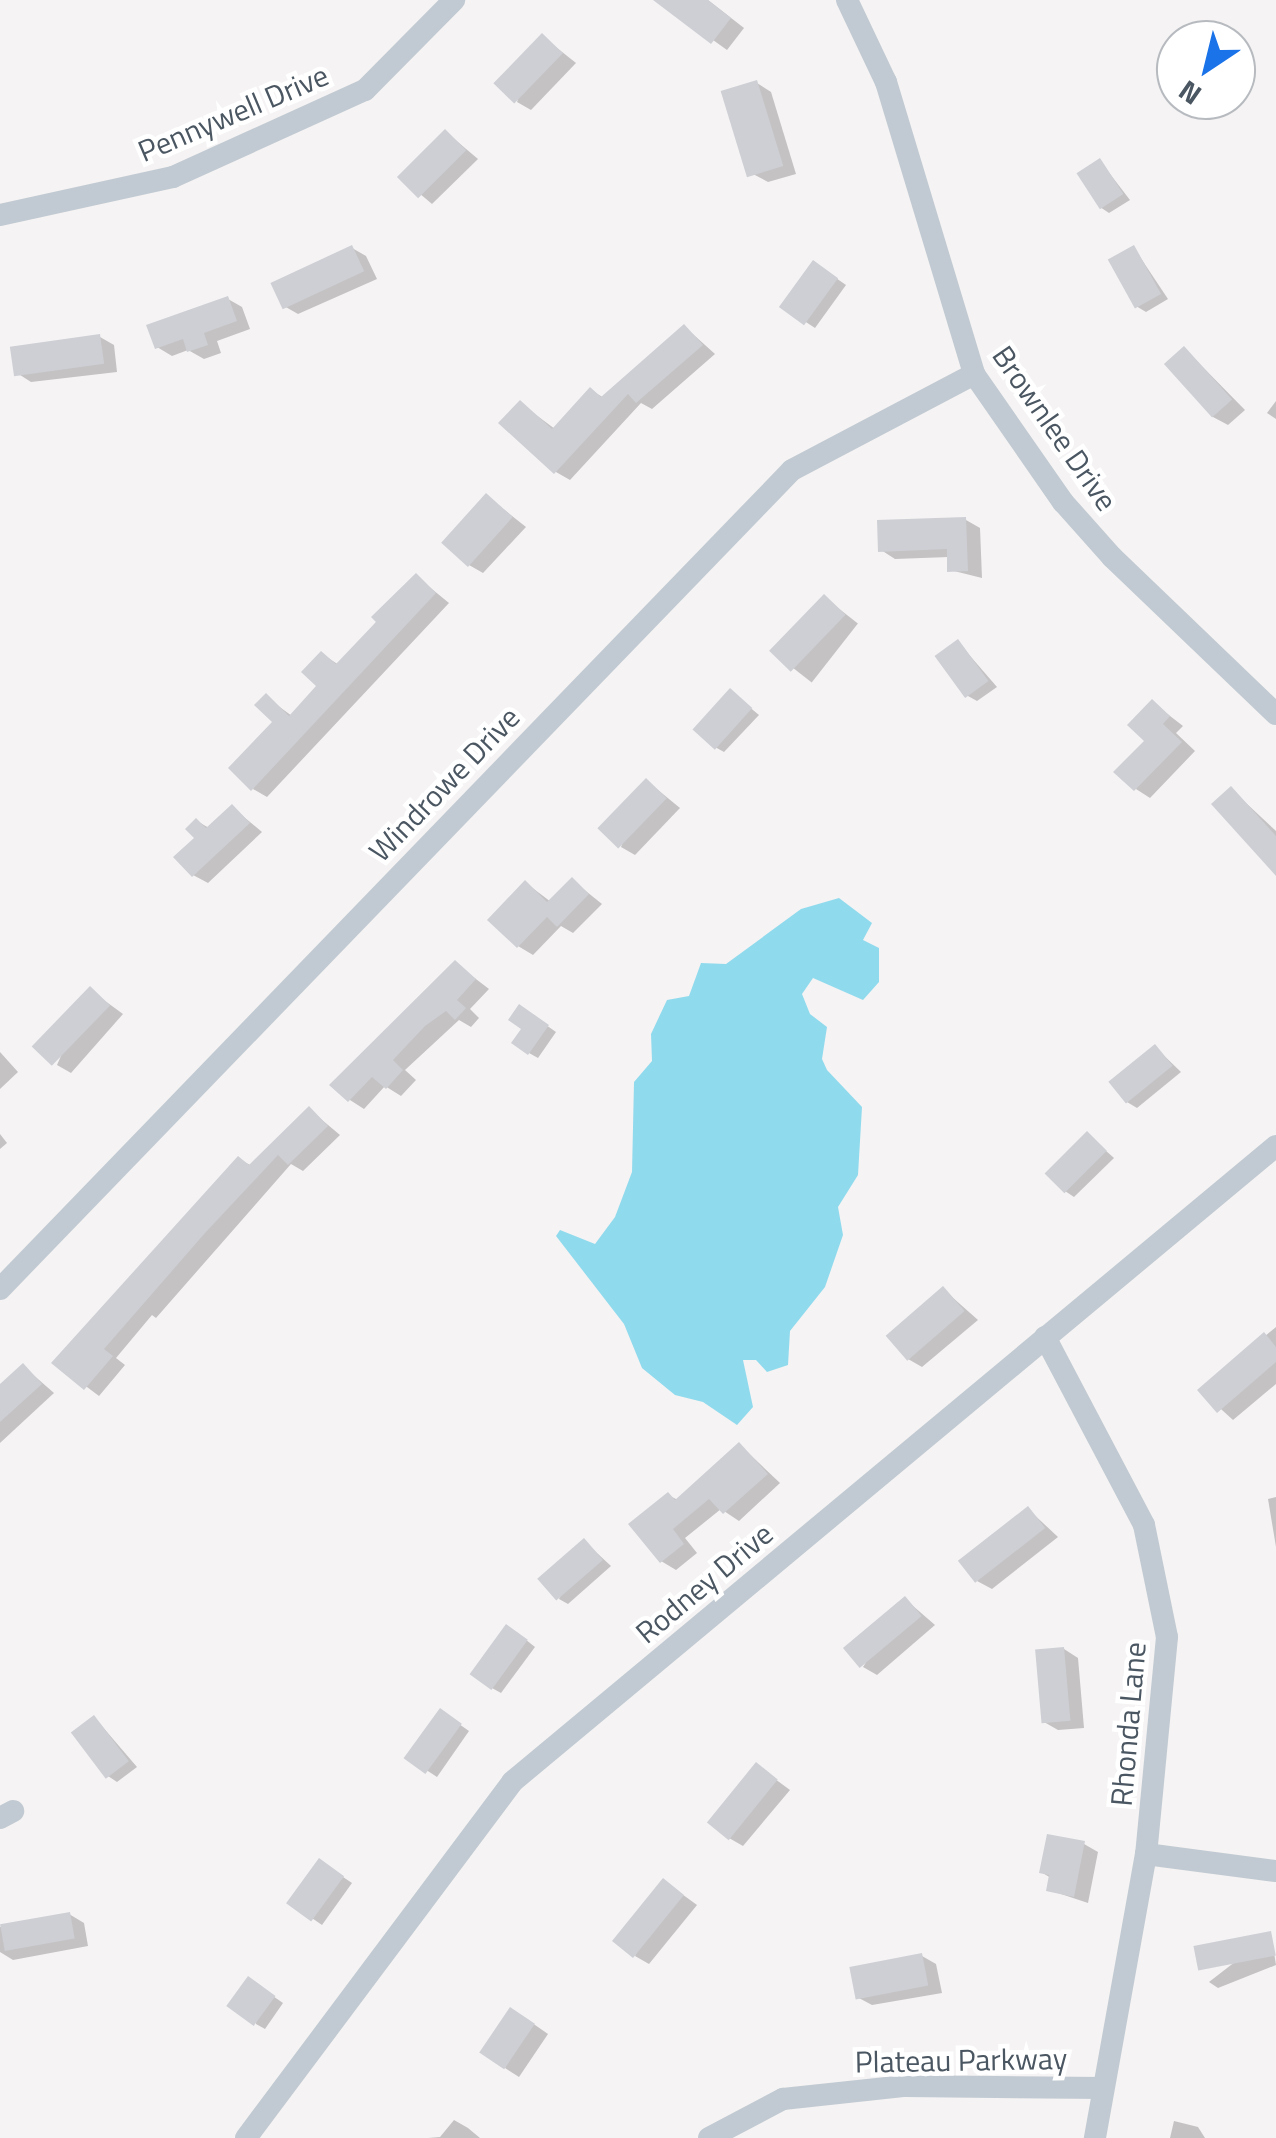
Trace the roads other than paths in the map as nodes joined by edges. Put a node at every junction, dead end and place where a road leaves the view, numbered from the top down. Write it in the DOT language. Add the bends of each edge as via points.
graph roads {
  1 [pos="454,0"];
  2 [pos="847,0"];
  3 [pos="0,215"];
  4 [pos="974,374"];
  5 [pos="1276,714"];
  6 [pos="1276,1146"];
  7 [pos="0,1289"];
  8 [pos="1046,1337"];
  9 [pos="1146,1854"];
  10 [pos="1276,1871"];
  11 [pos="1104,2088"];
  12 [pos="246,2138"];
  13 [pos="709,2138"];
  14 [pos="1095,2138"];
  1 -- 3 [label="street, Pennywell Drive" via="365,90 173,177"];
  2 -- 4 [label="street, Brownlee Drive" via="886,82"];
  4 -- 5 [label="street, Brownlee Drive" via="1063,502"];
  4 -- 7 [label="street, Windrowe Drive" via="792,470"];
  6 -- 8 [label="street, Rodney Drive"];
  8 -- 9 [label="street, Rhonda Lane" via="1144,1525 1156,1566 1167,1661"];
  8 -- 12 [label="street, Rodney Drive" via="512,1782"];
  9 -- 10 [label="street"];
  9 -- 11 [label="street, Rhonda Lane"];
  11 -- 13 [label="street, Plateau Parkway" via="905,2086 782,2098"];
  11 -- 14 [label="street, Rhonda Lane"];
}
